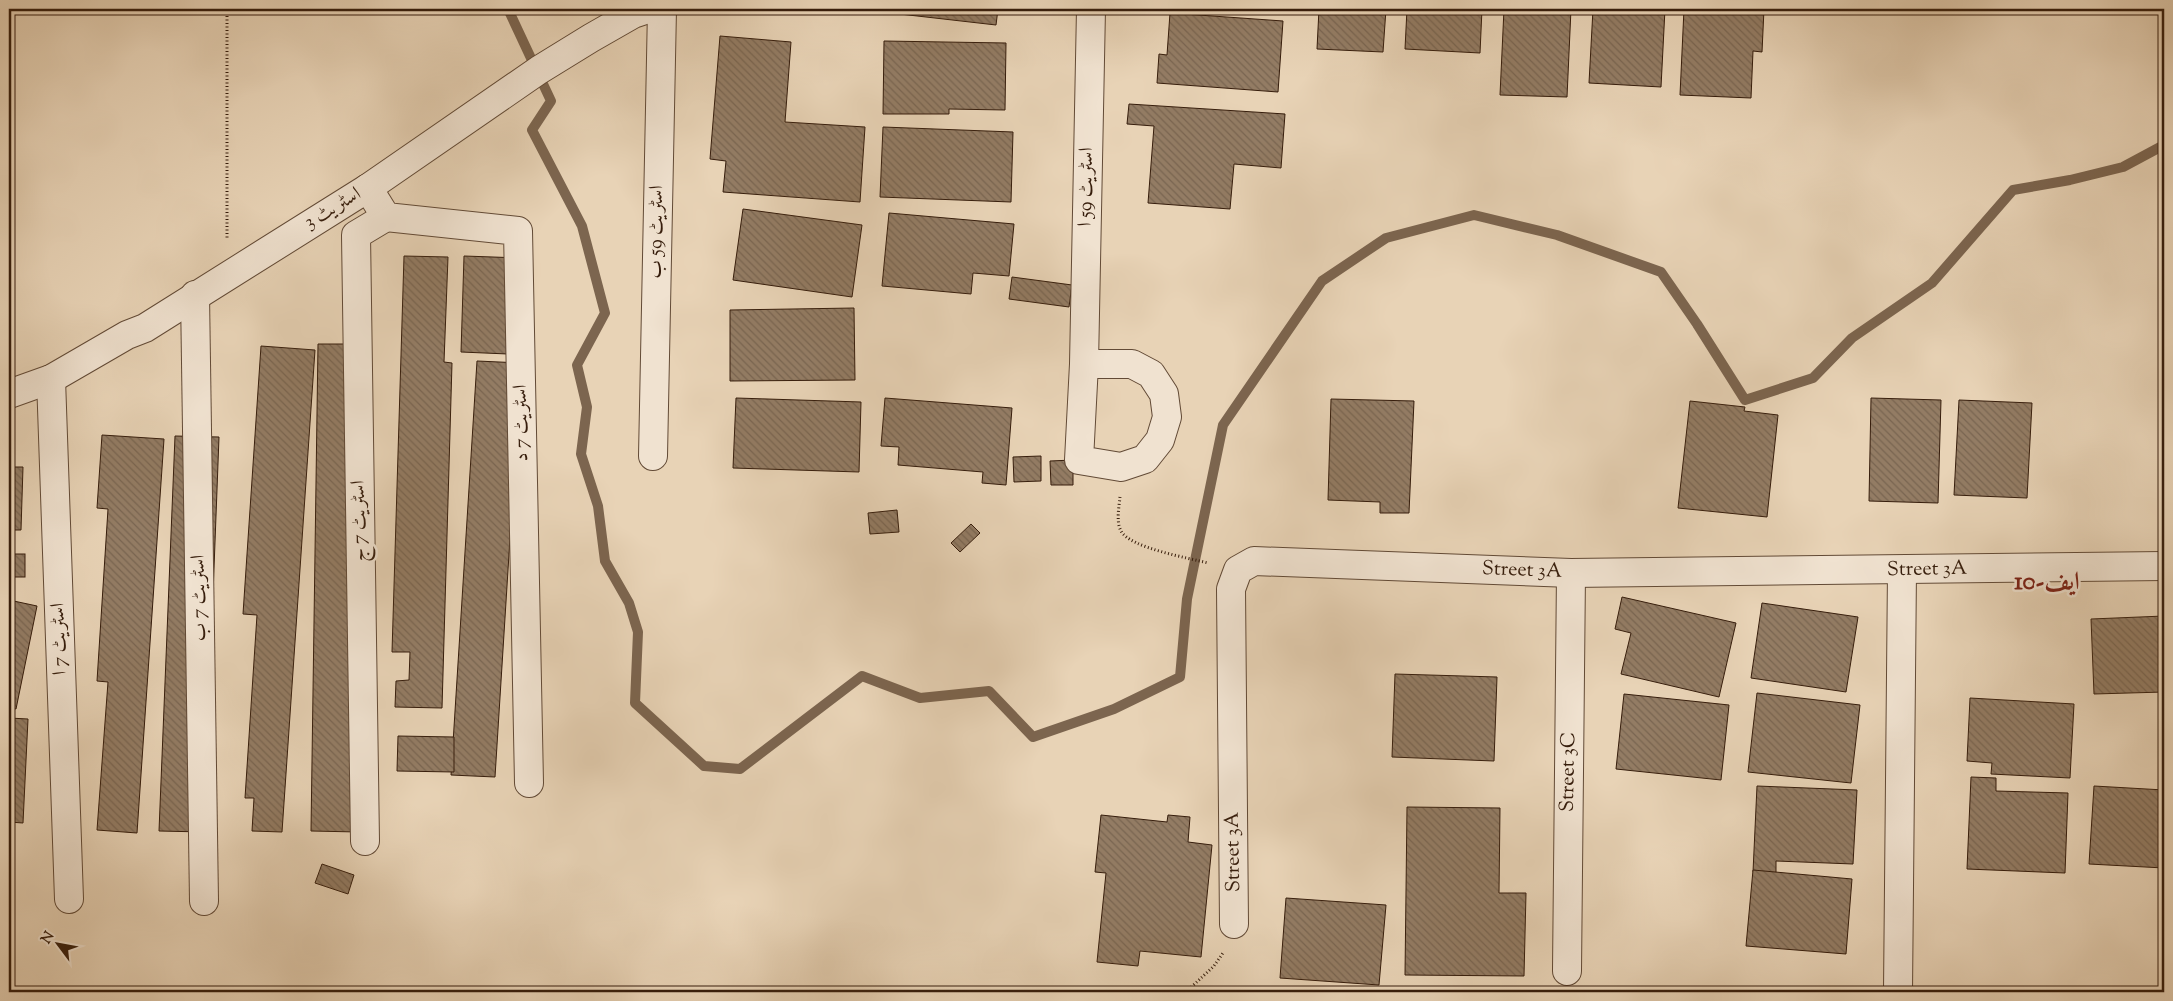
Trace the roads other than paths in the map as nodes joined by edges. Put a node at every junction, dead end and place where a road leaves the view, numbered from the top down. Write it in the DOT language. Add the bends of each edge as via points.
graph roads {
  1 [pos="648,9"];
  2 [pos="662,9"];
  3 [pos="1091,9"];
  4 [pos="368,188"];
  5 [pos="386,217"];
  6 [pos="195,295"];
  7 [pos="1084,364"];
  8 [pos="52,379"];
  9 [pos="9,394"];
  10 [pos="653,456"];
  11 [pos="2164,566"];
  12 [pos="1902,570"];
  13 [pos="1572,573"];
  14 [pos="529,783"];
  15 [pos="365,841"];
  16 [pos="69,899"];
  17 [pos="204,901"];
  18 [pos="1234,924"];
  19 [pos="1567,971"];
  20 [pos="1898,992"];
  1 -- 4 [label="street, اسٹریٹ 3" via="599,33 539,70"];
  2 -- 10 [label="street, اسٹریٹ 59 ب"];
  3 -- 7 [label="street, اسٹریٹ 59 ا"];
  4 -- 5 [label="street"];
  4 -- 6 [label="street, اسٹریٹ 3"];
  5 -- 14 [label="street, اسٹریٹ 7 د" via="518,231"];
  5 -- 15 [label="street, اسٹریٹ 7 ج" via="356,235"];
  6 -- 8 [label="street, اسٹریٹ 3" via="145,328 127,335"];
  6 -- 17 [label="street, اسٹریٹ 7 ب"];
  7 -- 7 [label="street, اسٹریٹ 59 ا" via="1132,364 1151,374 1164,394 1167,417 1160,440 1145,459 1121,467 1079,460"];
  8 -- 9 [label="street, اسٹریٹ 3"];
  8 -- 16 [label="street, اسٹریٹ 7 ا"];
  11 -- 12 [label="street, Street 3A"];
  12 -- 13 [label="street, Street 3A"];
  12 -- 20 [label="street"];
  13 -- 18 [label="street, Street 3A" via="1254,561 1238,570 1231,589"];
  13 -- 19 [label="street, Street 3C"];
}
